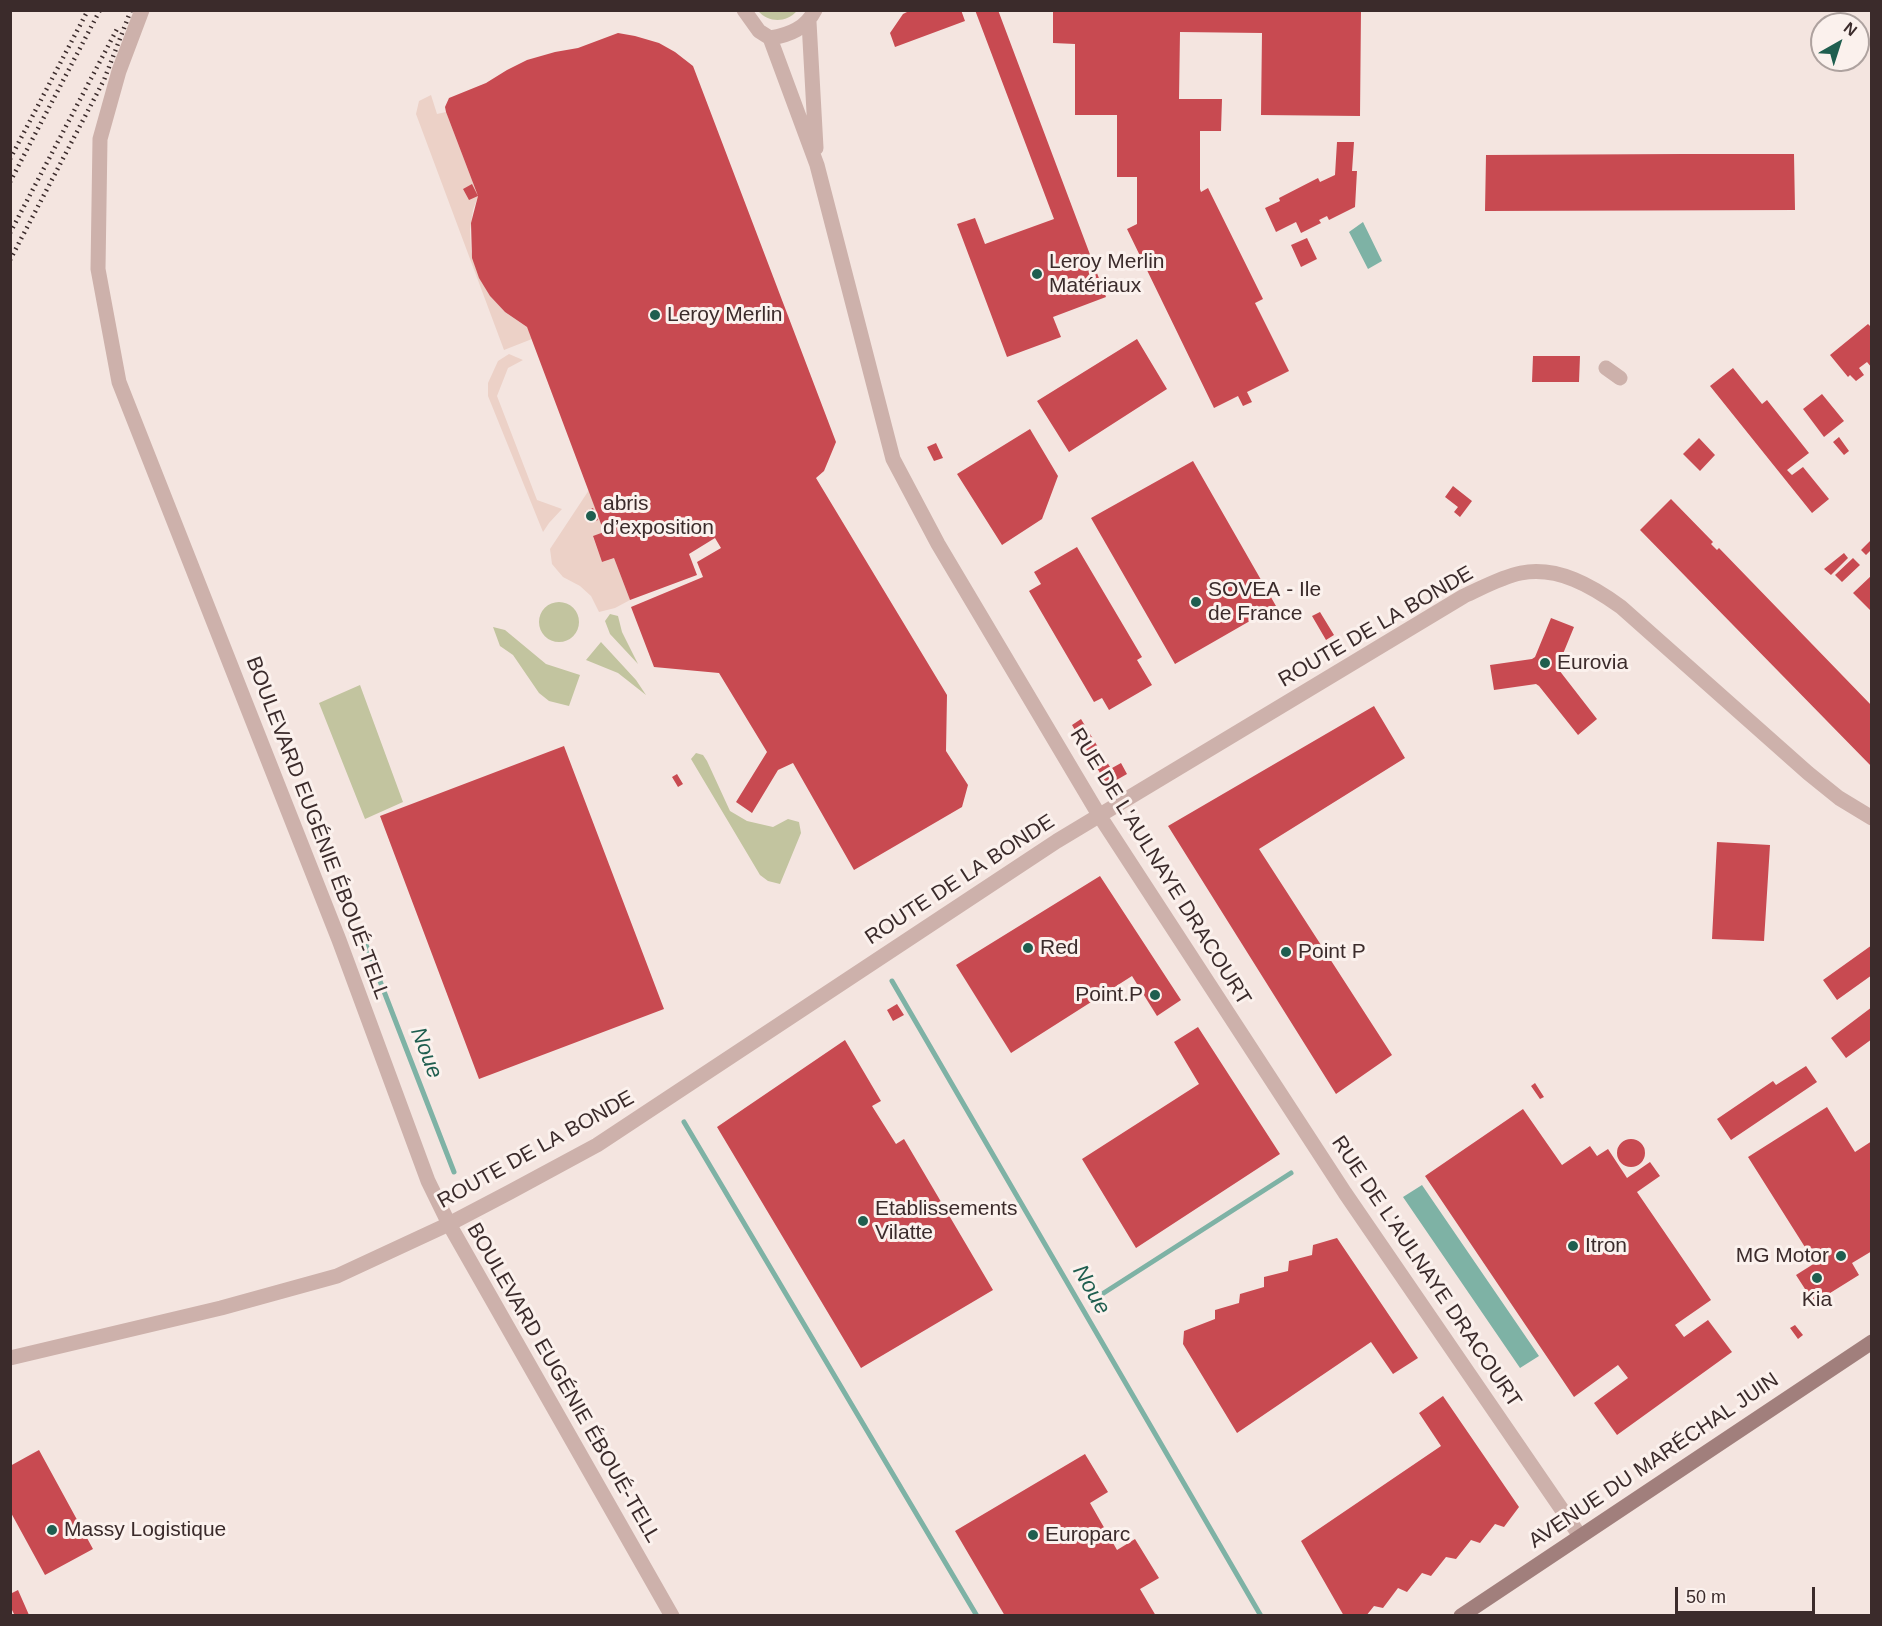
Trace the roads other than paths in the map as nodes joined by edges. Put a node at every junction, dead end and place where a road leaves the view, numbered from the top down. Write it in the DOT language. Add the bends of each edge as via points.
graph roads {
  1 [pos="142,10"];
  2 [pos="744,10"];
  3 [pos="812,16"];
  4 [pos="770,38"];
  5 [pos="818,165"];
  6 [pos="1606,368"];
  7 [pos="1620,378"];
  8 [pos="1099,815"];
  9 [pos="1872,818"];
  10 [pos="449,1224"];
  11 [pos="1872,1342"];
  12 [pos="10,1358"];
  13 [pos="1580,1536"];
  14 [pos="672,1616"];
  15 [pos="1461,1616"];
  1 -- 10 [label="street, BOULEVARD EUGÉNIE ÉBOUÉ-TELL" via="119,71 100,140 98,269 119,382 339,940 428,1181"];
  2 -- 4 [label="street" via="759,31"];
  3 -- 4 [label="street" via="785,36"];
  3 -- 5 [label="street, RUE DE L'AULNAYE DRACOURT"];
  4 -- 5 [label="street, RUE DE L'AULNAYE DRACOURT"];
  5 -- 8 [label="street, RUE DE L'AULNAYE DRACOURT" via="893,459 938,544"];
  6 -- 7 [label="street"];
  8 -- 9 [label="street, ROUTE DE LA BONDE" via="1464,596 1522,573 1548,573 1593,587 1621,607 1808,773"];
  8 -- 10 [label="street, ROUTE DE LA BONDE" via="597,1145"];
  8 -- 13 [label="street, RUE DE L'AULNAYE DRACOURT" via="1345,1193"];
  10 -- 12 [label="street, ROUTE DE LA BONDE" via="337,1276"];
  10 -- 14 [label="street, BOULEVARD EUGÉNIE ÉBOUÉ-TELL"];
  11 -- 13 [label="street, AVENUE DU MARÉCHAL JUIN"];
  13 -- 15 [label="street, AVENUE DU MARÉCHAL JUIN"];
}
